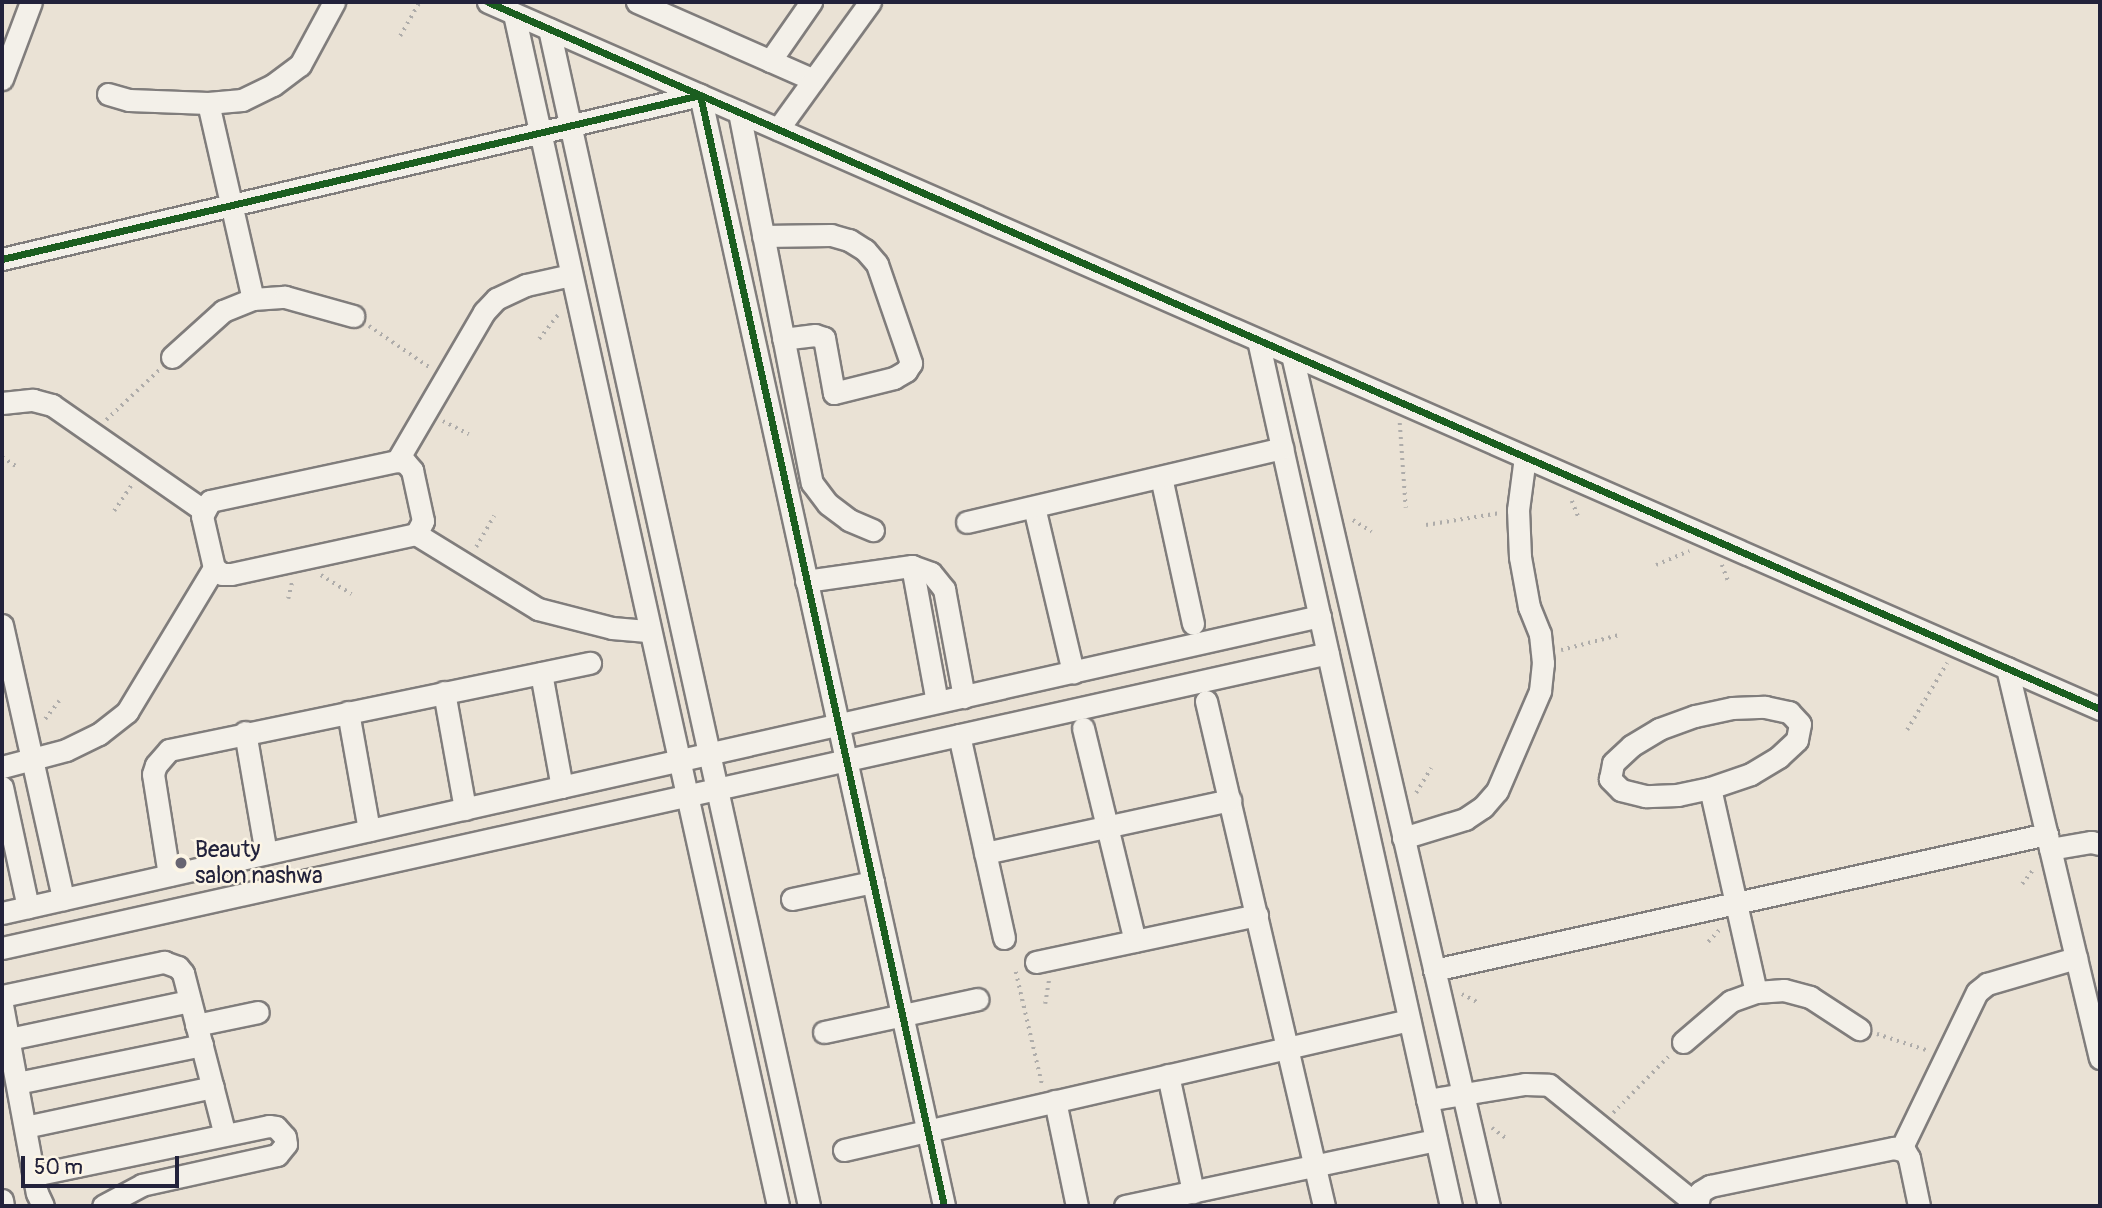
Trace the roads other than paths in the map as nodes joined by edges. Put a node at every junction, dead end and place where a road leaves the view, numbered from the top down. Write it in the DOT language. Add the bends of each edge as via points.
graph roads {
  1 [pos="31,2"];
  2 [pos="334,2"];
  3 [pos="488,2"];
  4 [pos="636,2"];
  5 [pos="811,2"];
  6 [pos="870,2"];
  7 [pos="514,14"];
  8 [pos="549,29"];
  9 [pos="770,61"];
  10 [pos="2,79"];
  11 [pos="814,80"];
  12 [pos="108,94"];
  13 [pos="700,95"];
  14 [pos="208,103"];
  15 [pos="739,112"];
  16 [pos="569,126"];
  17 [pos="778,129"];
  18 [pos="539,133"];
  19 [pos="231,205"];
  20 [pos="763,236"];
  21 [pos="2,259"];
  22 [pos="573,283"];
  23 [pos="253,299"];
  24 [pos="353,316"];
  25 [pos="783,339"];
  26 [pos="1258,340"];
  27 [pos="1293,355"];
  28 [pos="172,357"];
  29 [pos="2,403"];
  30 [pos="632,410"];
  31 [pos="603,418"];
  32 [pos="1282,448"];
  33 [pos="1525,457"];
  34 [pos="397,461"];
  35 [pos="1161,477"];
  36 [pos="1034,507"];
  37 [pos="203,510"];
  38 [pos="967,522"];
  39 [pos="873,530"];
  40 [pos="416,534"];
  41 [pos="912,566"];
  42 [pos="214,568"];
  43 [pos="806,581"];
  44 [pos="1320,616"];
  45 [pos="1193,624"];
  46 [pos="2,625"];
  47 [pos="650,631"];
  48 [pos="1328,653"];
  49 [pos="590,663"];
  50 [pos="2007,668"];
  51 [pos="1073,672"];
  52 [pos="541,673"];
  53 [pos="444,692"];
  54 [pos="964,696"];
  55 [pos="1206,701"];
  56 [pos="937,702"];
  57 [pos="2100,709"];
  58 [pos="348,712"];
  59 [pos="838,724"];
  60 [pos="1083,727"];
  61 [pos="245,732"];
  62 [pos="1380,733"];
  63 [pos="959,735"];
  64 [pos="1347,738"];
  65 [pos="708,754"];
  66 [pos="32,759"];
  67 [pos="846,760"];
  68 [pos="679,761"];
  69 [pos="2,767"];
  70 [pos="562,787"];
  71 [pos="2,788"];
  72 [pos="1710,788"];
  73 [pos="716,789"];
  74 [pos="687,796"];
  75 [pos="1230,800"];
  76 [pos="465,809"];
  77 [pos="1107,827"];
  78 [pos="369,830"];
  79 [pos="1404,838"];
  80 [pos="2048,841"];
  81 [pos="317,842"];
  82 [pos="2100,844"];
  83 [pos="266,853"];
  84 [pos="985,853"];
  85 [pos="169,875"];
  86 [pos="327,876"];
  87 [pos="873,882"];
  88 [pos="63,899"];
  89 [pos="792,899"];
  90 [pos="1736,903"];
  91 [pos="28,907"];
  92 [pos="2,913"];
  93 [pos="1256,915"];
  94 [pos="1004,938"];
  95 [pos="1135,941"];
  96 [pos="2,948"];
  97 [pos="2076,958"];
  98 [pos="1036,962"];
  99 [pos="1434,970"];
  100 [pos="1756,992"];
  101 [pos="2,996"];
  102 [pos="978,999"];
  103 [pos="190,1001"];
  104 [pos="2,1005"];
  105 [pos="258,1012"];
  106 [pos="902,1015"];
  107 [pos="1409,1020"];
  108 [pos="1859,1029"];
  109 [pos="824,1032"];
  110 [pos="199,1035"];
  111 [pos="9,1039"];
  112 [pos="1683,1042"];
  113 [pos="1287,1048"];
  114 [pos="2100,1054"];
  115 [pos="1168,1076"];
  116 [pos="17,1083"];
  117 [pos="213,1087"];
  118 [pos="1462,1094"];
  119 [pos="1427,1100"];
  120 [pos="1051,1102"];
  121 [pos="25,1127"];
  122 [pos="927,1131"];
  123 [pos="225,1135"];
  124 [pos="1436,1140"];
  125 [pos="1901,1149"];
  126 [pos="844,1150"];
  127 [pos="1315,1166"];
  128 [pos="34,1175"];
  129 [pos="1198,1196"];
  130 [pos="2,1200"];
  131 [pos="1697,1205"];
  132 [pos="3,1206"];
  133 [pos="43,1206"];
  134 [pos="103,1206"];
  135 [pos="778,1206"];
  136 [pos="808,1206"];
  137 [pos="944,1206"];
  138 [pos="1077,1206"];
  139 [pos="1125,1206"];
  140 [pos="1324,1206"];
  141 [pos="1451,1206"];
  142 [pos="1489,1206"];
  143 [pos="1919,1206"];
  1 -- 10 [label="street"];
  2 -- 14 [label="street" via="300,65 242,100"];
  3 -- 7 [label="street"];
  4 -- 9 [label="street"];
  5 -- 9 [label="street"];
  6 -- 11 [label="street"];
  7 -- 8 [label="street"];
  7 -- 18 [label="street"];
  8 -- 13 [label="street"];
  8 -- 16 [label="street"];
  9 -- 11 [label="street"];
  11 -- 17 [label="street"];
  12 -- 14 [label="street" via="129,100"];
  13 -- 15 [label="street"];
  13 -- 16 [label="street"];
  13 -- 43 [label="street"];
  14 -- 19 [label="street"];
  15 -- 17 [label="street"];
  15 -- 20 [label="street"];
  16 -- 18 [label="street"];
  16 -- 30 [label="street"];
  17 -- 26 [label="street"];
  18 -- 19 [label="street"];
  18 -- 22 [label="street"];
  19 -- 21 [label="street"];
  19 -- 23 [label="street"];
  20 -- 25 [label="street"];
  20 -- 25 [label="street" via="831,235 865,250 877,264 911,363 894,378 834,393 824,338"];
  22 -- 31 [label="street"];
  22 -- 34 [label="street" via="526,285 496,299"];
  23 -- 24 [label="street" via="285,297"];
  23 -- 28 [label="street" via="223,311"];
  25 -- 39 [label="street" via="812,483 838,512"];
  26 -- 27 [label="street"];
  26 -- 32 [label="street"];
  27 -- 33 [label="street"];
  27 -- 62 [label="street"];
  29 -- 37 [label="street" via="33,400 52,405"];
  30 -- 31 [label="street"];
  30 -- 65 [label="street"];
  31 -- 47 [label="street"];
  32 -- 35 [label="street"];
  32 -- 44 [label="street"];
  33 -- 50 [label="street"];
  33 -- 79 [label="street" via="1518,510 1520,557 1542,655 1540,691 1497,791 1483,807 1465,819"];
  34 -- 37 [label="street" via="216,498"];
  34 -- 40 [label="street" via="412,470 423,521"];
  35 -- 36 [label="street"];
  35 -- 45 [label="street"];
  36 -- 38 [label="street"];
  36 -- 51 [label="street"];
  37 -- 42 [label="street"];
  40 -- 42 [label="street" via="231,574"];
  40 -- 47 [label="street" via="538,608 599,626"];
  41 -- 43 [label="street"];
  41 -- 54 [label="street" via="931,573 944,589"];
  41 -- 56 [label="street"];
  42 -- 66 [label="street" via="127,712 77,745"];
  43 -- 59 [label="street"];
  44 -- 48 [label="street"];
  44 -- 51 [label="street"];
  46 -- 66 [label="street"];
  47 -- 68 [label="street"];
  48 -- 63 [label="street"];
  48 -- 64 [label="street"];
  49 -- 52 [label="street"];
  50 -- 57 [label="street"];
  50 -- 80 [label="street"];
  51 -- 54 [label="street"];
  52 -- 53 [label="street"];
  52 -- 70 [label="street"];
  53 -- 58 [label="street"];
  53 -- 76 [label="street"];
  54 -- 56 [label="street"];
  55 -- 75 [label="street"];
  56 -- 59 [label="street"];
  58 -- 61 [label="street"];
  58 -- 78 [label="street"];
  59 -- 65 [label="street"];
  59 -- 67 [label="street"];
  60 -- 77 [label="street"];
  61 -- 83 [label="street"];
  61 -- 85 [label="street" via="178,746 156,765 153,774"];
  62 -- 64 [label="street"];
  62 -- 79 [label="street"];
  63 -- 67 [label="street"];
  63 -- 84 [label="street"];
  64 -- 107 [label="street"];
  65 -- 68 [label="street"];
  65 -- 73 [label="street"];
  66 -- 69 [label="street"];
  66 -- 88 [label="street"];
  67 -- 73 [label="street"];
  67 -- 87 [label="street"];
  68 -- 70 [label="street"];
  68 -- 74 [label="street"];
  70 -- 76 [label="street"];
  71 -- 91 [label="street"];
  72 -- 72 [label="street" via="1751,774 1779,757 1797,740 1800,724 1789,712 1765,707 1695,716 1630,746 1613,763 1610,779 1621,790 1645,796"];
  72 -- 90 [label="street"];
  73 -- 74 [label="street"];
  73 -- 136 [label="street"];
  74 -- 86 [label="street"];
  74 -- 135 [label="street"];
  75 -- 77 [label="street"];
  75 -- 93 [label="street"];
  76 -- 78 [label="street"];
  77 -- 84 [label="street"];
  77 -- 95 [label="street"];
  78 -- 81 [label="street"];
  79 -- 99 [label="street"];
  80 -- 82 [label="street"];
  80 -- 90 [label="street"];
  80 -- 97 [label="street"];
  81 -- 83 [label="street"];
  81 -- 86 [label="street"];
  83 -- 85 [label="street"];
  84 -- 94 [label="street"];
  85 -- 88 [label="street"];
  86 -- 96 [label="street"];
  87 -- 89 [label="street"];
  87 -- 106 [label="street"];
  88 -- 91 [label="street"];
  90 -- 99 [label="street"];
  90 -- 100 [label="street"];
  91 -- 92 [label="street"];
  93 -- 95 [label="street"];
  93 -- 113 [label="street"];
  95 -- 98 [label="street"];
  97 -- 114 [label="street"];
  97 -- 125 [label="street" via="1987,984 1977,992"];
  99 -- 118 [label="street"];
  100 -- 108 [label="street" via="1784,990 1810,997"];
  100 -- 112 [label="street" via="1731,1001"];
  101 -- 103 [label="street" via="164,962 183,972"];
  102 -- 106 [label="street"];
  103 -- 110 [label="street"];
  103 -- 111 [label="street"];
  104 -- 111 [label="street"];
  105 -- 110 [label="street"];
  106 -- 109 [label="street"];
  106 -- 122 [label="street"];
  107 -- 113 [label="street"];
  107 -- 119 [label="street"];
  110 -- 116 [label="street"];
  110 -- 117 [label="street"];
  111 -- 116 [label="street"];
  113 -- 115 [label="street"];
  113 -- 127 [label="street"];
  115 -- 120 [label="street"];
  115 -- 129 [label="street"];
  116 -- 121 [label="street"];
  117 -- 121 [label="street"];
  117 -- 123 [label="street"];
  118 -- 119 [label="street"];
  118 -- 131 [label="street" via="1549,1085"];
  118 -- 142 [label="street"];
  119 -- 124 [label="street"];
  120 -- 122 [label="street"];
  120 -- 138 [label="street"];
  121 -- 128 [label="street"];
  122 -- 126 [label="street"];
  122 -- 137 [label="street"];
  123 -- 128 [label="street"];
  123 -- 134 [label="street" via="276,1127 286,1144 277,1155 142,1185"];
  124 -- 127 [label="street"];
  124 -- 141 [label="street"];
  125 -- 131 [label="street" via="1710,1186 1700,1192"];
  125 -- 143 [label="street" via="1909,1158"];
  127 -- 129 [label="street"];
  127 -- 140 [label="street"];
  128 -- 133 [label="street"];
  129 -- 139 [label="street"];
  130 -- 132 [label="street"];
}
